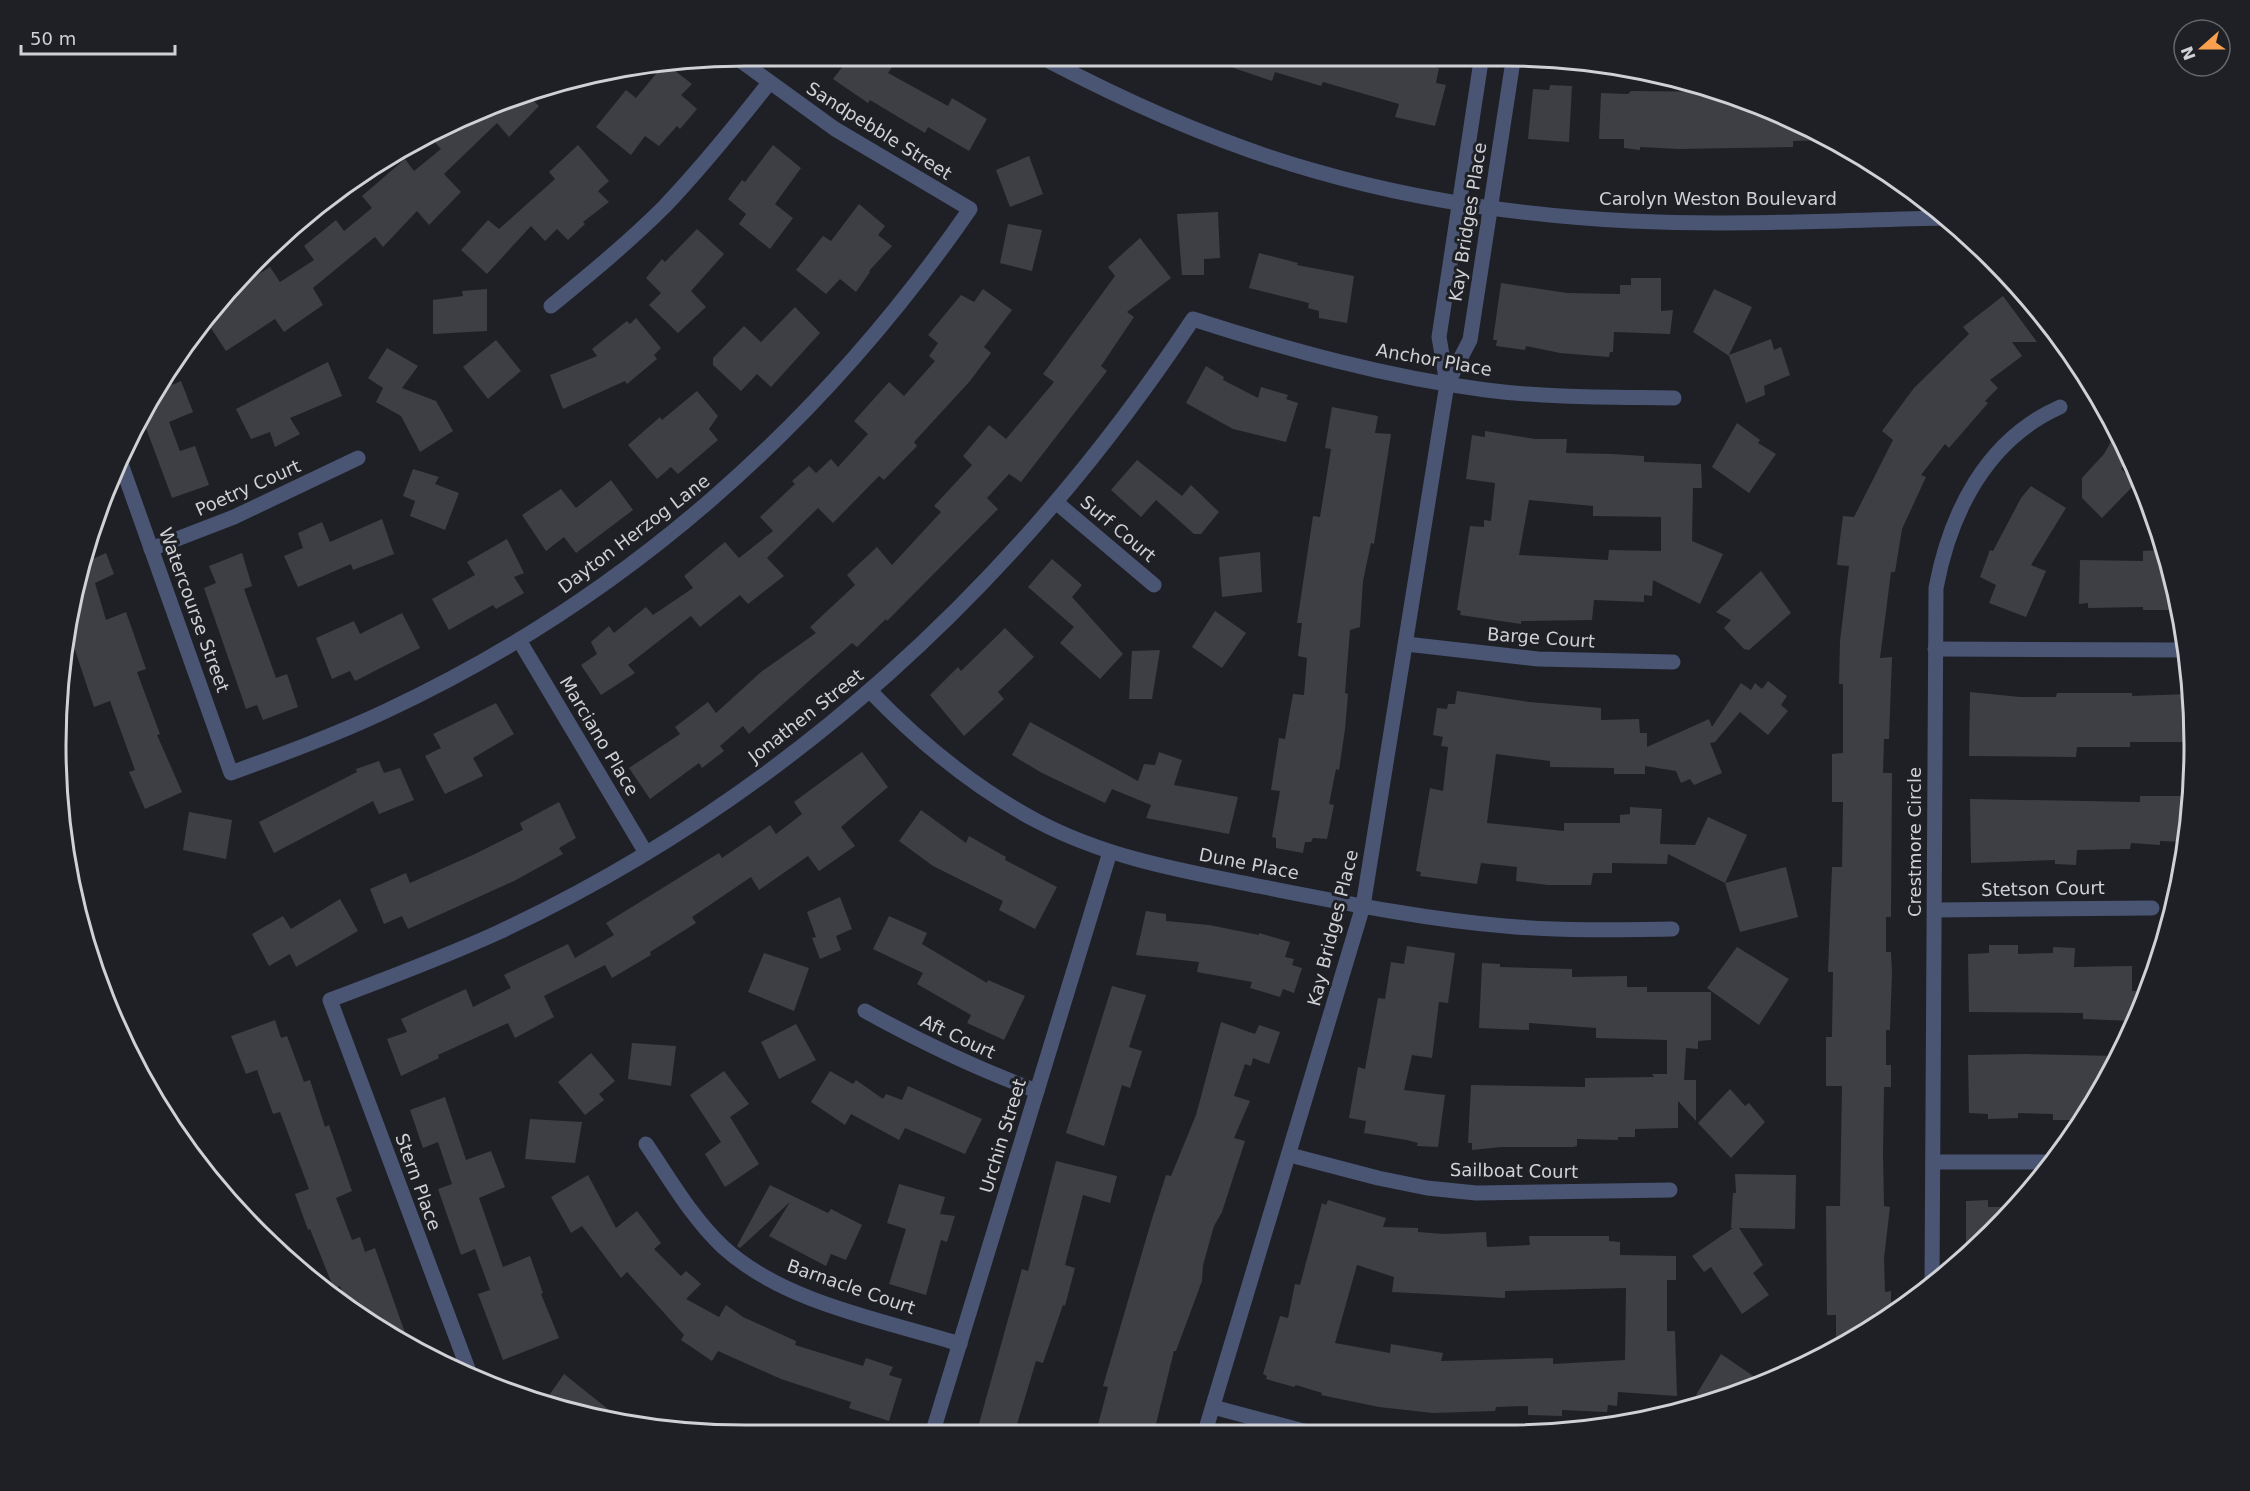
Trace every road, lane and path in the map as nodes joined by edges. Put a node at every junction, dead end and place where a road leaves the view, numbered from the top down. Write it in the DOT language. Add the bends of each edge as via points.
graph roads {
  1 [pos="746,66"];
  2 [pos="1057,66"];
  3 [pos="1480,66"];
  4 [pos="1512,66"];
  5 [pos="769,83"];
  6 [pos="1459,202"];
  7 [pos="1490,207"];
  8 [pos="970,209"];
  9 [pos="1933,218"];
  10 [pos="551,306"];
  11 [pos="1193,319"];
  12 [pos="1447,384"];
  13 [pos="1674,398"];
  14 [pos="2060,406"];
  15 [pos="358,458"];
  16 [pos="124,472"];
  17 [pos="1057,503"];
  18 [pos="151,549"];
  19 [pos="1154,585"];
  20 [pos="519,640"];
  21 [pos="1406,644"];
  22 [pos="1935,649"];
  23 [pos="2177,650"];
  24 [pos="1672,662"];
  25 [pos="870,691"];
  26 [pos="231,773"];
  27 [pos="646,852"];
  28 [pos="1110,852"];
  29 [pos="1363,906"];
  30 [pos="2152,908"];
  31 [pos="1935,910"];
  32 [pos="1672,929"];
  33 [pos="330,1000"];
  34 [pos="865,1011"];
  35 [pos="1037,1091"];
  36 [pos="646,1144"];
  37 [pos="1290,1155"];
  38 [pos="1933,1162"];
  39 [pos="2042,1162"];
  40 [pos="1670,1190"];
  41 [pos="1932,1273"];
  42 [pos="960,1344"];
  43 [pos="465,1364"];
  44 [pos="1213,1407"];
  45 [pos="935,1425"];
  46 [pos="1207,1425"];
  47 [pos="1281,1425"];
  1 -- 5 [label="street, Sandpebble Street"];
  2 -- 6 [label="street, Carolyn Weston Boulevard" via="1177,121 1255,151 1353,181"];
  3 -- 6 [label="street, Kay Bridges Place"];
  4 -- 7 [label="street, Kay Bridges Place"];
  5 -- 8 [label="street, Sandpebble Street" via="835,129"];
  5 -- 10 [label="street" via="664,207"];
  6 -- 7 [label="street, Carolyn Weston Boulevard"];
  6 -- 12 [label="street, Kay Bridges Place" via="1439,337"];
  7 -- 9 [label="street, Carolyn Weston Boulevard" via="1586,218 1678,222"];
  7 -- 12 [label="street, Kay Bridges Place" via="1470,340"];
  8 -- 20 [label="street, Dayton Herzog Lane" via="859,354 756,462 642,557"];
  11 -- 12 [label="street, Anchor Place" via="1288,349"];
  11 -- 17 [label="street, Jonathen Street" via="1112,435"];
  12 -- 13 [label="street, Anchor Place" via="1568,397"];
  12 -- 21 [label="street, Kay Bridges Place"];
  14 -- 22 [label="street, Crestmore Circle" via="2012,438 1988,463 1959,510 1943,552 1936,588"];
  15 -- 18 [label="street, Poetry Court" via="234,517"];
  16 -- 18 [label="street, Watercourse Street"];
  17 -- 19 [label="street, Surf Court"];
  17 -- 25 [label="street, Jonathen Street" via="989,578"];
  18 -- 26 [label="street, Watercourse Street"];
  20 -- 26 [label="street, Dayton Herzog Lane" via="385,712"];
  20 -- 27 [label="street, Marciano Place"];
  21 -- 24 [label="street, Barge Court" via="1538,659"];
  21 -- 29 [label="street, Kay Bridges Place"];
  22 -- 23 [label="street"];
  22 -- 31 [label="street, Crestmore Circle"];
  25 -- 27 [label="street, Jonathen Street" via="785,759"];
  25 -- 28 [label="street, Dune Place" via="948,765 992,795 1039,822"];
  27 -- 33 [label="street, Jonathen Street" via="498,932"];
  28 -- 29 [label="street, Dune Place" via="1155,866"];
  28 -- 35 [label="street, Urchin Street"];
  29 -- 32 [label="street, Dune Place" via="1503,926"];
  29 -- 37 [label="street, Kay Bridges Place"];
  30 -- 31 [label="street, Stetson Court"];
  31 -- 38 [label="street, Crestmore Circle"];
  33 -- 43 [label="street, Stern Place"];
  34 -- 35 [label="street, Aft Court" via="969,1065"];
  35 -- 42 [label="street, Urchin Street"];
  36 -- 42 [label="street, Barnacle Court" via="701,1223 750,1268 814,1299"];
  37 -- 40 [label="street, Sailboat Court" via="1426,1188 1476,1193"];
  37 -- 44 [label="street, Kay Bridges Place"];
  38 -- 39 [label="street"];
  38 -- 41 [label="street, Crestmore Circle"];
  42 -- 45 [label="street, Urchin Street"];
  44 -- 46 [label="street, Kay Bridges Place"];
  44 -- 47 [label="street"];
}
